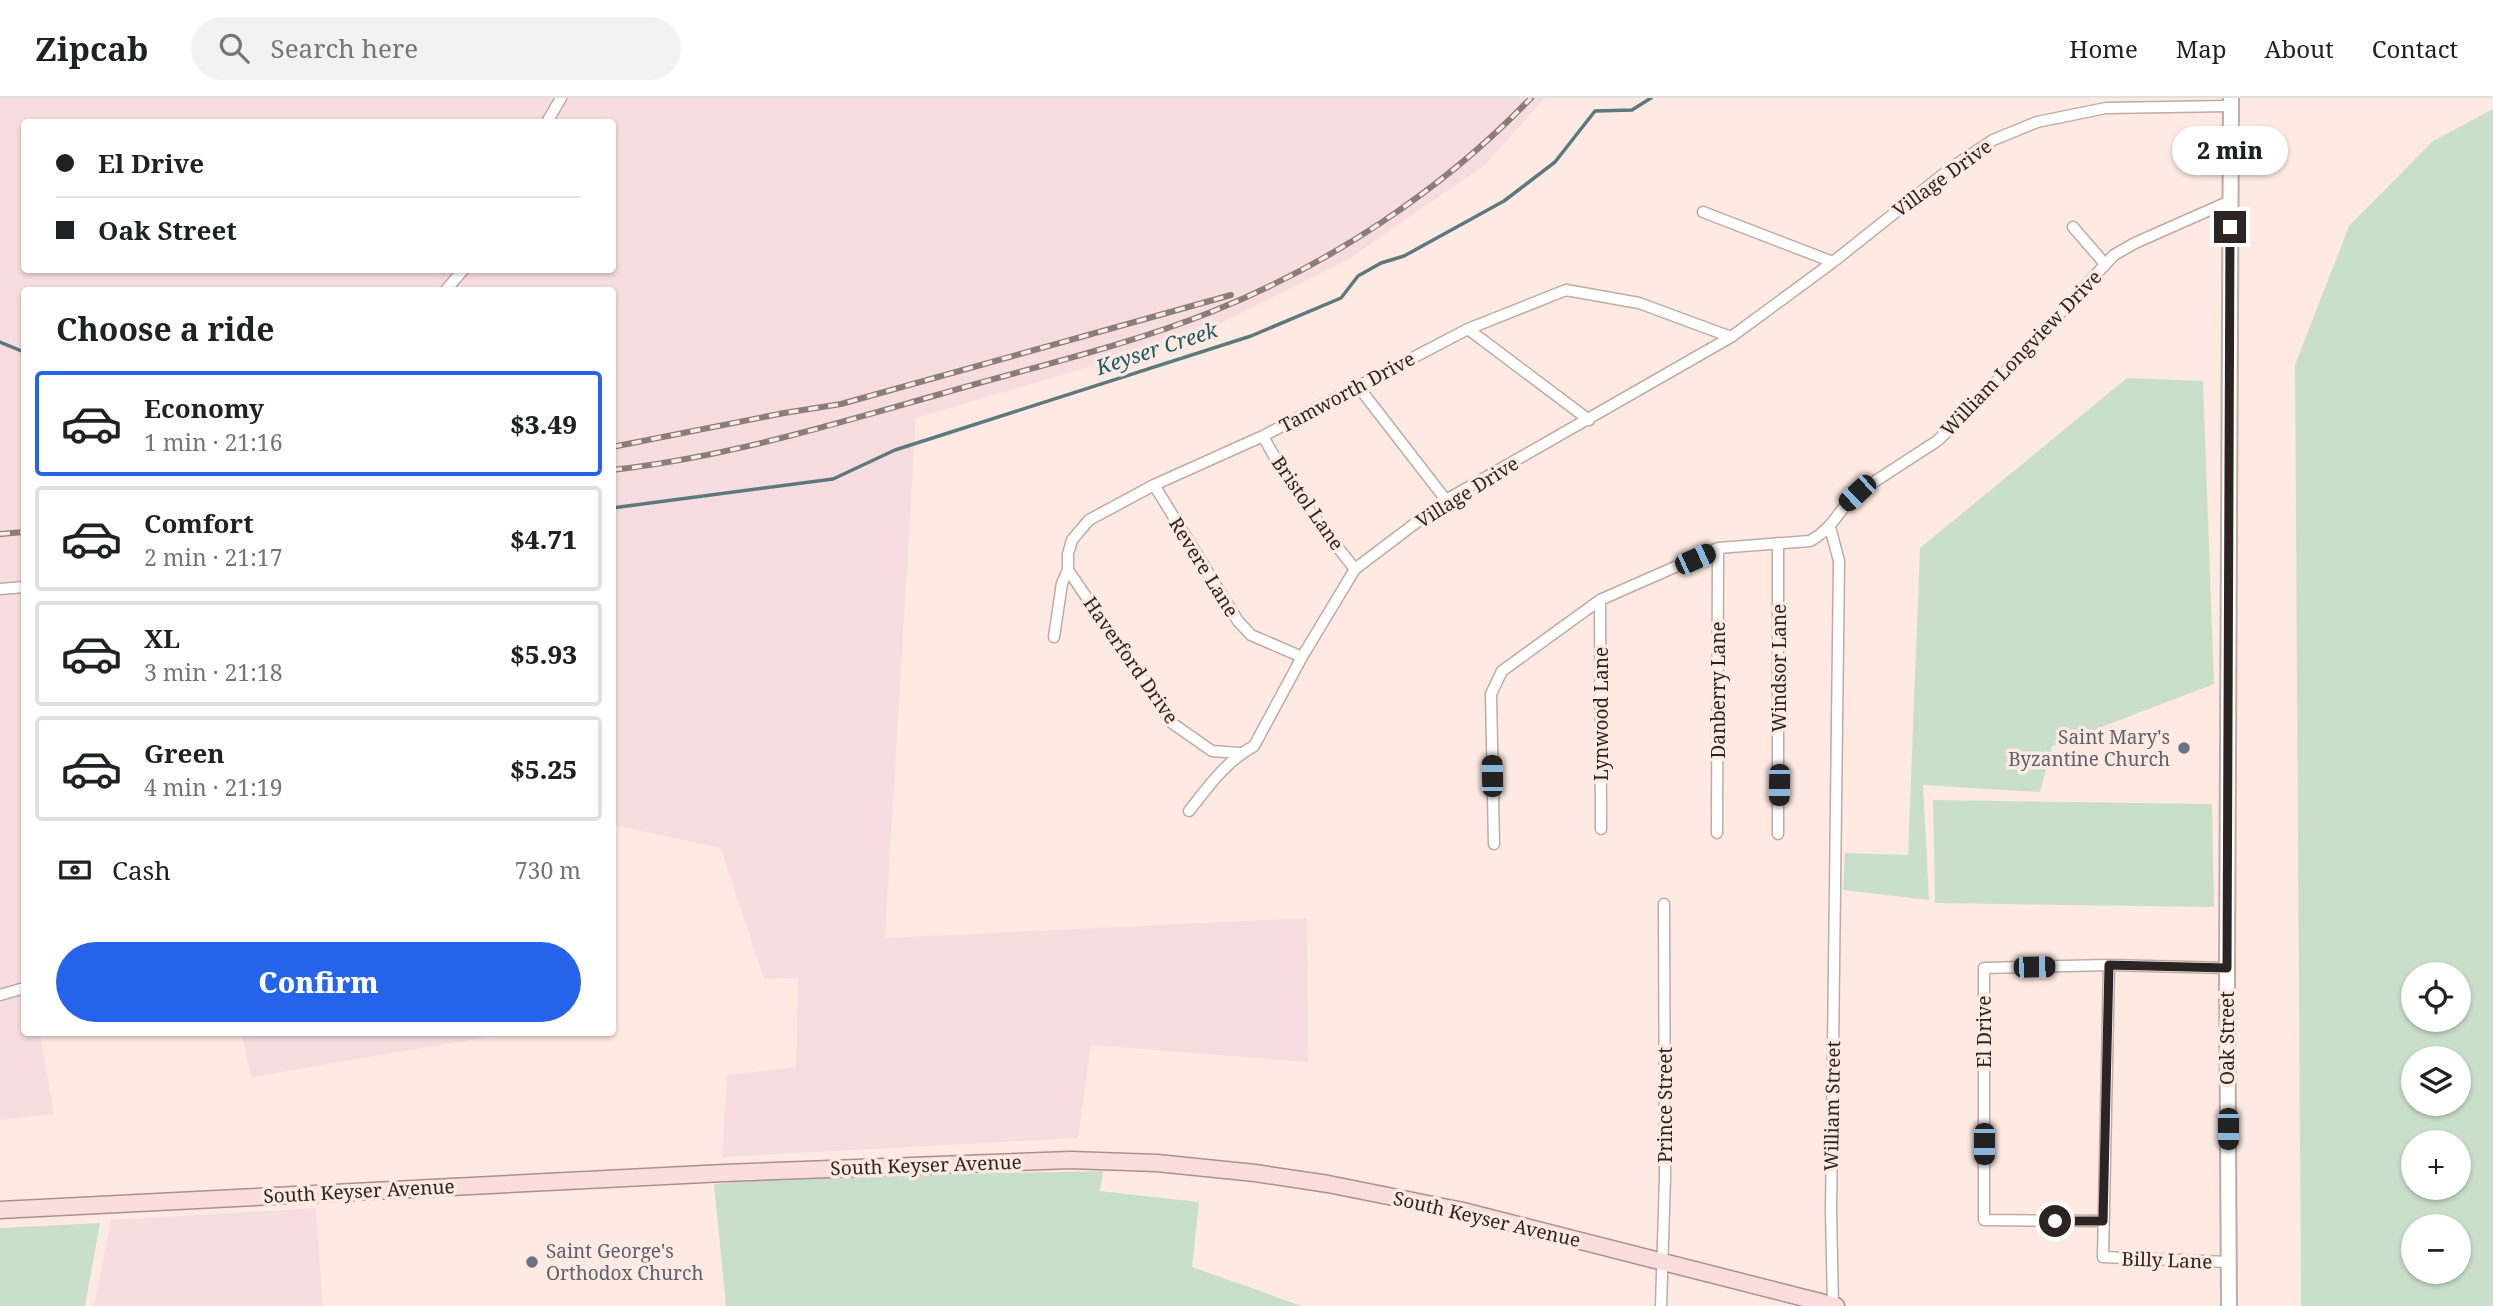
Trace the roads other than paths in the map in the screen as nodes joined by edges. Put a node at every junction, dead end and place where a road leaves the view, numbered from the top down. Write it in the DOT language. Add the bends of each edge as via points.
graph roads {
  1 [pos="561,98"];
  2 [pos="2230,102"];
  3 [pos="549,119"];
  4 [pos="2230,201"];
  5 [pos="1703,212"];
  6 [pos="2073,227"];
  7 [pos="1833,262"];
  8 [pos="2105,264"];
  9 [pos="460,273"];
  10 [pos="449,287"];
  11 [pos="1468,329"];
  12 [pos="1731,337"];
  13 [pos="1357,384"];
  14 [pos="1589,419"];
  15 [pos="1263,436"];
  16 [pos="1154,485"];
  17 [pos="1446,500"];
  18 [pos="1830,527"];
  19 [pos="1778,543"];
  20 [pos="1718,548"];
  21 [pos="1355,569"];
  22 [pos="1068,570"];
  23 [pos="21,587"];
  24 [pos="0,589"];
  25 [pos="1600,600"];
  26 [pos="1054,637"];
  27 [pos="1302,657"];
  28 [pos="1240,753"];
  29 [pos="1189,811"];
  30 [pos="1601,829"];
  31 [pos="1717,833"];
  32 [pos="1778,834"];
  33 [pos="1494,844"];
  34 [pos="1664,904"];
  35 [pos="2109,965"];
  36 [pos="2227,968"];
  37 [pos="21,989"];
  38 [pos="0,995"];
  39 [pos="0,1210"];
  40 [pos="2103,1221"];
  41 [pos="1661,1261"];
  42 [pos="2228,1262"];
  43 [pos="1661,1306"];
  44 [pos="1834,1306"];
  45 [pos="2230,1306"];
  1 -- 3 [label="street"];
  2 -- 4 [label="street, Oak Street"];
  2 -- 7 [label="street, Village Drive" via="2106,108 2037,122 1993,140 1951,168"];
  4 -- 8 [label="street, William Longview Drive" via="2135,243"];
  4 -- 36 [label="street, Oak Street"];
  5 -- 7 [label="street"];
  6 -- 8 [label="street"];
  7 -- 12 [label="street, Village Drive"];
  8 -- 18 [label="street, William Longview Drive" via="1968,412 1937,441 1857,493"];
  9 -- 10 [label="street"];
  11 -- 12 [label="street, Tamworth Drive" via="1566,290 1639,303"];
  11 -- 13 [label="street, Tamworth Drive"];
  11 -- 14 [label="street"];
  12 -- 14 [label="street, Village Drive"];
  13 -- 15 [label="street, Tamworth Drive"];
  13 -- 17 [label="street"];
  14 -- 17 [label="street, Village Drive"];
  15 -- 16 [label="street, Tamworth Drive"];
  15 -- 21 [label="street, Bristol Lane" via="1317,522"];
  16 -- 22 [label="street, Tamworth Drive" via="1089,520 1072,540"];
  16 -- 27 [label="street, Revere Lane" via="1238,621 1251,635"];
  17 -- 21 [label="street, Village Drive"];
  18 -- 19 [label="street" via="1810,541"];
  18 -- 44 [label="street, William Street" via="1839,561 1831,1212"];
  19 -- 20 [label="street"];
  19 -- 32 [label="street, Windsor Lane"];
  20 -- 25 [label="street"];
  20 -- 31 [label="street, Danberry Lane"];
  21 -- 27 [label="street, Village Drive"];
  22 -- 26 [label="street, Tamworth Drive"];
  22 -- 28 [label="street, Haverford Drive" via="1172,723 1212,751"];
  23 -- 24 [label="street"];
  25 -- 30 [label="street, Lynwood Lane"];
  25 -- 33 [label="street" via="1502,671 1491,694"];
  27 -- 28 [label="street, Village Drive" via="1264,732 1254,746"];
  28 -- 29 [label="street, Village Drive"];
  34 -- 41 [label="street, Prince Street"];
  35 -- 36 [label="street, El Drive"];
  35 -- 40 [label="street, Billy Lane"];
  35 -- 40 [label="street, El Drive" via="1984,968 1984,1220"];
  36 -- 42 [label="street, Oak Street"];
  37 -- 38 [label="street"];
  39 -- 41 [label="main road, South Keyser Avenue" via="724,1172 1070,1160 1255,1173 1328,1184 1463,1211"];
  40 -- 42 [label="street, Billy Lane" via="2104,1257"];
  41 -- 43 [label="street, Prince Street"];
  41 -- 44 [label="main road, South Keyser Avenue"];
  42 -- 45 [label="street, Oak Street"];
}
